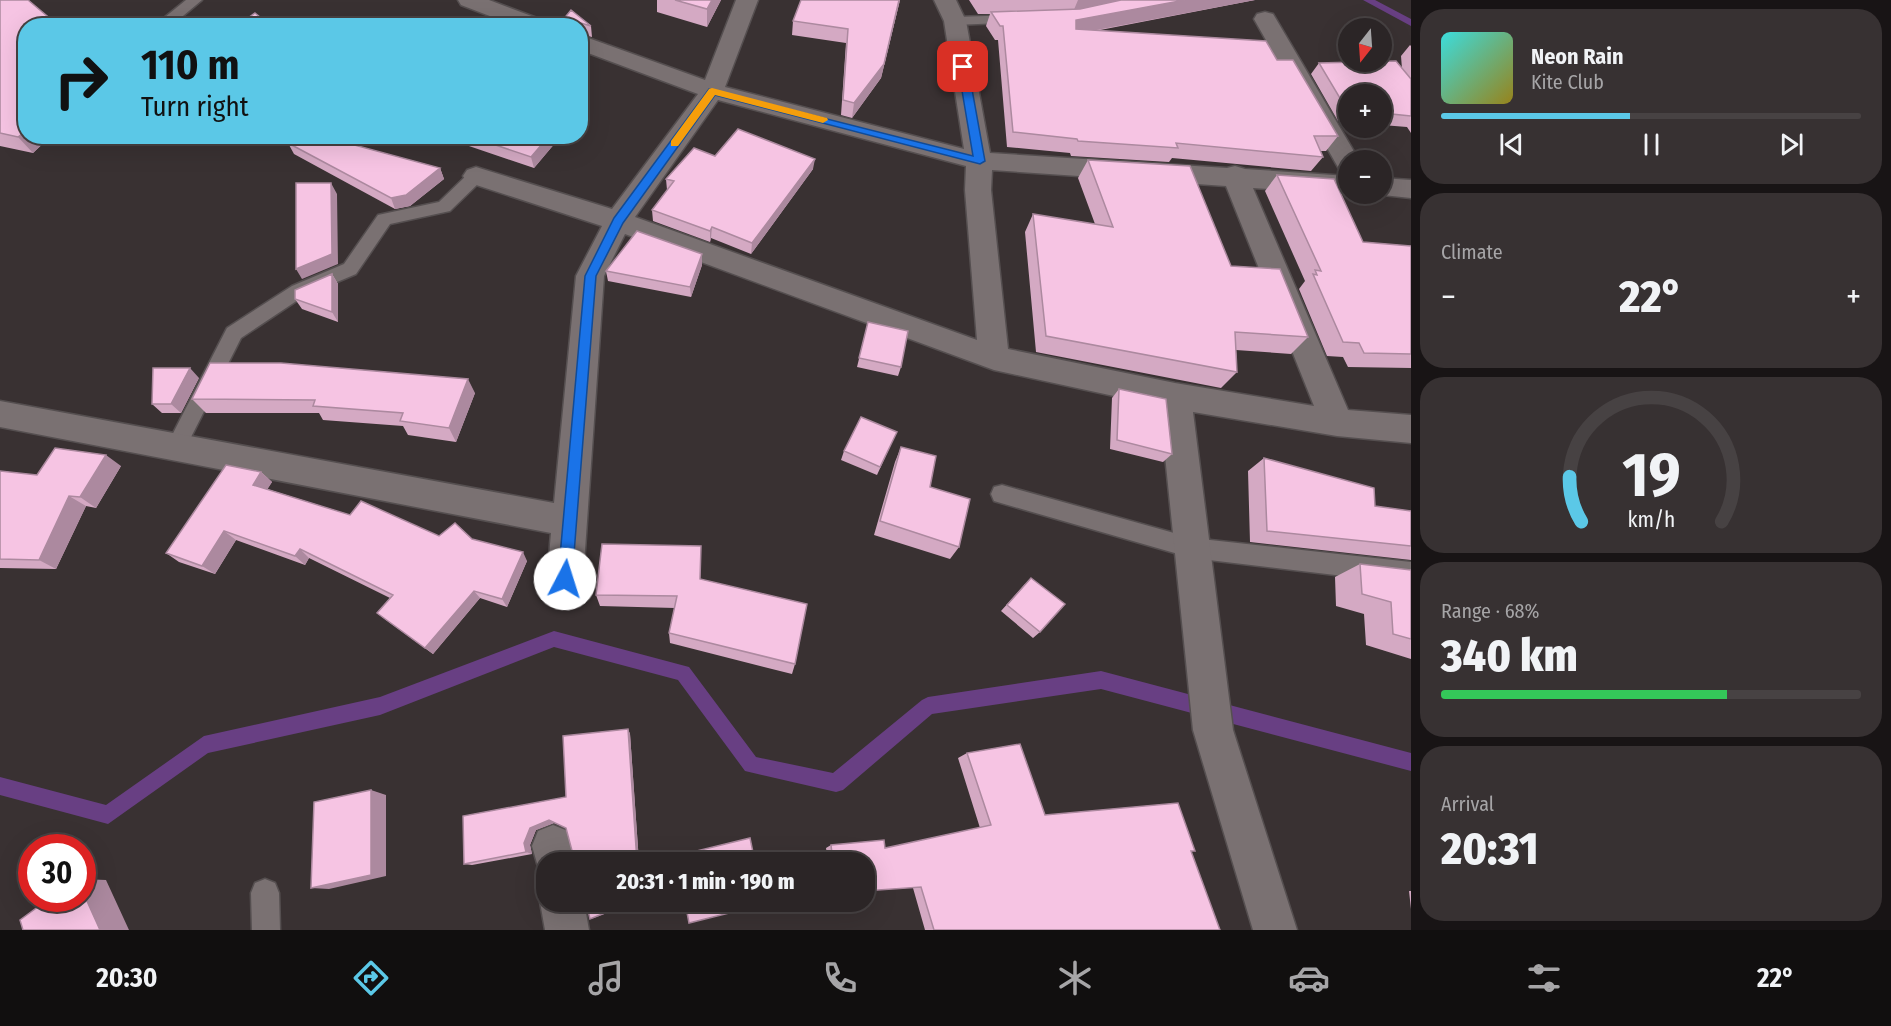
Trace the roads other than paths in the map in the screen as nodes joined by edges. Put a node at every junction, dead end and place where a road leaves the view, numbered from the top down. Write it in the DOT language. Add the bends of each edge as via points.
graph roads {
  1 [pos="195,0"];
  2 [pos="469,0"];
  3 [pos="747,0"];
  4 [pos="950,10"];
  5 [pos="171,18"];
  6 [pos="516,18"];
  7 [pos="1265,18"];
  8 [pos="1026,19"];
  9 [pos="588,45"];
  10 [pos="712,91"];
  11 [pos="1341,150"];
  12 [pos="980,161"];
  13 [pos="1235,175"];
  14 [pos="476,176"];
  15 [pos="1338,183"];
  16 [pos="1392,188"];
  17 [pos="1411,189"];
  18 [pos="618,221"];
  19 [pos="993,358"];
  20 [pos="1174,396"];
  21 [pos="0,414"];
  22 [pos="1337,423"];
  23 [pos="1411,429"];
  24 [pos="176,447"];
  25 [pos="1002,494"];
  26 [pos="570,521"];
  27 [pos="1192,548"];
  28 [pos="1411,573"];
  29 [pos="565,579"];
  30 [pos="265,893"];
  31 [pos="564,912"];
  32 [pos="267,930"];
  33 [pos="567,930"];
  34 [pos="1275,930"];
  1 -- 5 [label="lane"];
  2 -- 6 [label="street"];
  3 -- 10 [label="street"];
  4 -- 8 [label="lane"];
  4 -- 12 [label="street"];
  7 -- 11 [label="street"];
  9 -- 10 [label="street"];
  10 -- 12 [label="street"];
  10 -- 18 [label="street"];
  12 -- 13 [label="street"];
  12 -- 19 [label="street" via="978,190"];
  13 -- 15 [label="street"];
  13 -- 22 [label="street"];
  14 -- 18 [label="street"];
  14 -- 24 [label="lane" via="444,207 384,219 350,270 298,291 234,333"];
  16 -- 17 [label="street"];
  18 -- 19 [label="street"];
  18 -- 26 [label="street" via="590,276"];
  19 -- 20 [label="street"];
  20 -- 22 [label="street"];
  20 -- 27 [label="street"];
  21 -- 24 [label="street"];
  22 -- 23 [label="street"];
  24 -- 26 [label="street"];
  25 -- 27 [label="lane"];
  26 -- 29 [label="street"];
  27 -- 28 [label="lane"];
  27 -- 34 [label="street" via="1213,730"];
  30 -- 32 [label="lane"];
  31 -- 33 [label="street"];
}
